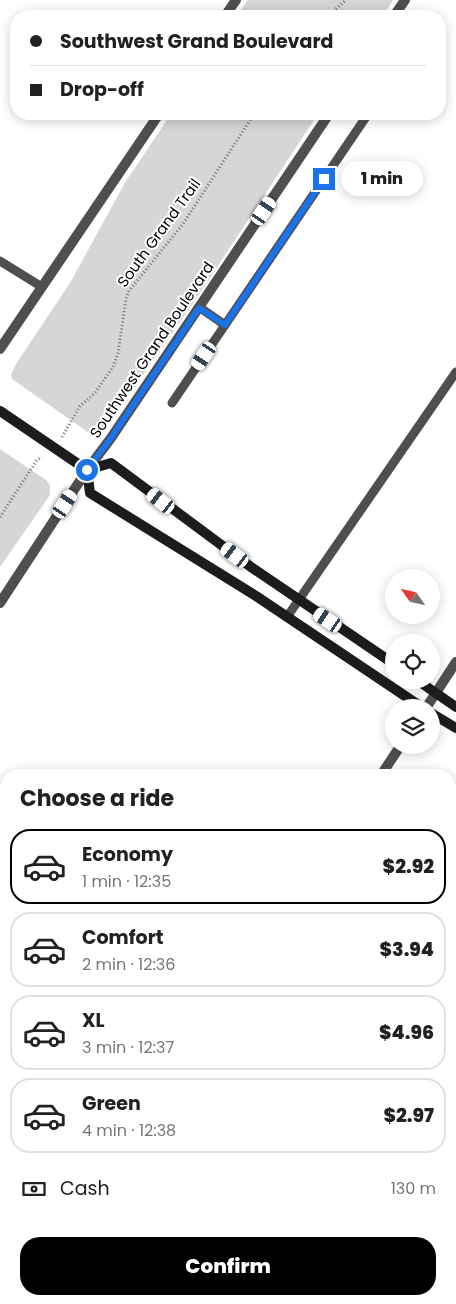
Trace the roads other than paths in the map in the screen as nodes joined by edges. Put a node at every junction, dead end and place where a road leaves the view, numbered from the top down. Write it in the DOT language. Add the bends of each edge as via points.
graph roads {
  1 [pos="155,120"];
  2 [pos="325,120"];
  3 [pos="364,120"];
  4 [pos="0,261"];
  5 [pos="42,287"];
  6 [pos="199,308"];
  7 [pos="225,325"];
  8 [pos="3,338"];
  9 [pos="0,349"];
  10 [pos="456,372"];
  11 [pos="172,403"];
  12 [pos="0,411"];
  13 [pos="87,470"];
  14 [pos="299,600"];
  15 [pos="0,602"];
  16 [pos="287,617"];
  17 [pos="385,658"];
  18 [pos="456,662"];
  19 [pos="429,689"];
  20 [pos="435,693"];
  21 [pos="411,699"];
  22 [pos="431,699"];
  23 [pos="456,706"];
  24 [pos="440,718"];
  25 [pos="456,728"];
  26 [pos="395,754"];
  27 [pos="385,769"];
  1 -- 5 [label="street"];
  2 -- 6 [label="street, Southwest Grand Boulevard"];
  3 -- 7 [label="lane"];
  4 -- 5 [label="lane"];
  5 -- 8 [label="street"];
  6 -- 7 [label="lane"];
  6 -- 13 [label="street, Southwest Grand Boulevard"];
  7 -- 11 [label="lane"];
  8 -- 9 [label="street"];
  10 -- 14 [label="lane"];
  12 -- 13 [label="main road"];
  13 -- 14 [label="main road" via="111,462"];
  13 -- 15 [label="street, Southwest Grand Boulevard"];
  13 -- 16 [label="main road" via="90,493"];
  14 -- 16 [label="lane"];
  14 -- 17 [label="main road"];
  16 -- 21 [label="main road"];
  18 -- 20 [label="street"];
  19 -- 20 [label="main road"];
  20 -- 22 [label="street"];
  20 -- 23 [label="main road"];
  24 -- 25 [label="main road"];
  26 -- 27 [label="street"];
}
